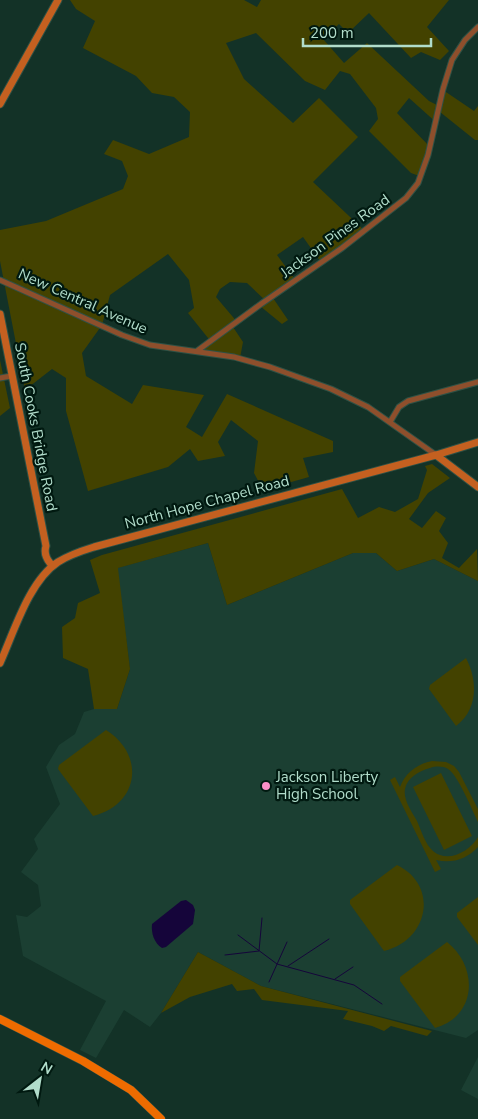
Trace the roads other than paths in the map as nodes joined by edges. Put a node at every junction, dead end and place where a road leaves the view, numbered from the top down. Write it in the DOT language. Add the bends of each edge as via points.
graph roads {
  1 [pos="58,0"];
  2 [pos="478,27"];
  3 [pos="0,104"];
  4 [pos="0,280"];
  5 [pos="0,314"];
  6 [pos="197,351"];
  7 [pos="11,376"];
  8 [pos="0,378"];
  9 [pos="478,382"];
  10 [pos="390,422"];
  11 [pos="478,442"];
  12 [pos="436,455"];
  13 [pos="478,488"];
  14 [pos="50,565"];
  15 [pos="0,663"];
  16 [pos="0,1019"];
  17 [pos="160,1119"];
  1 -- 3 [label="main road"];
  2 -- 6 [label="street, Jackson Pines Road" via="452,60 442,89 428,155 418,183 406,198 342,248"];
  4 -- 6 [label="street, New Central Avenue" via="135,341 161,348"];
  5 -- 7 [label="main road, South Cooks Bridge Road"];
  6 -- 10 [label="street, New Central Avenue" via="252,362 331,389 350,396"];
  7 -- 8 [label="street"];
  7 -- 14 [label="main road, South Cooks Bridge Road"];
  9 -- 10 [label="street" via="408,401"];
  10 -- 12 [label="street, New Central Avenue"];
  11 -- 12 [label="main road, North Hope Chapel Road"];
  12 -- 13 [label="main road, New Central Avenue"];
  12 -- 14 [label="main road, North Hope Chapel Road" via="94,548"];
  14 -- 15 [label="main road, North Hope Chapel Road" via="29,599"];
  16 -- 17 [label="main road" via="125,1086"];
}
